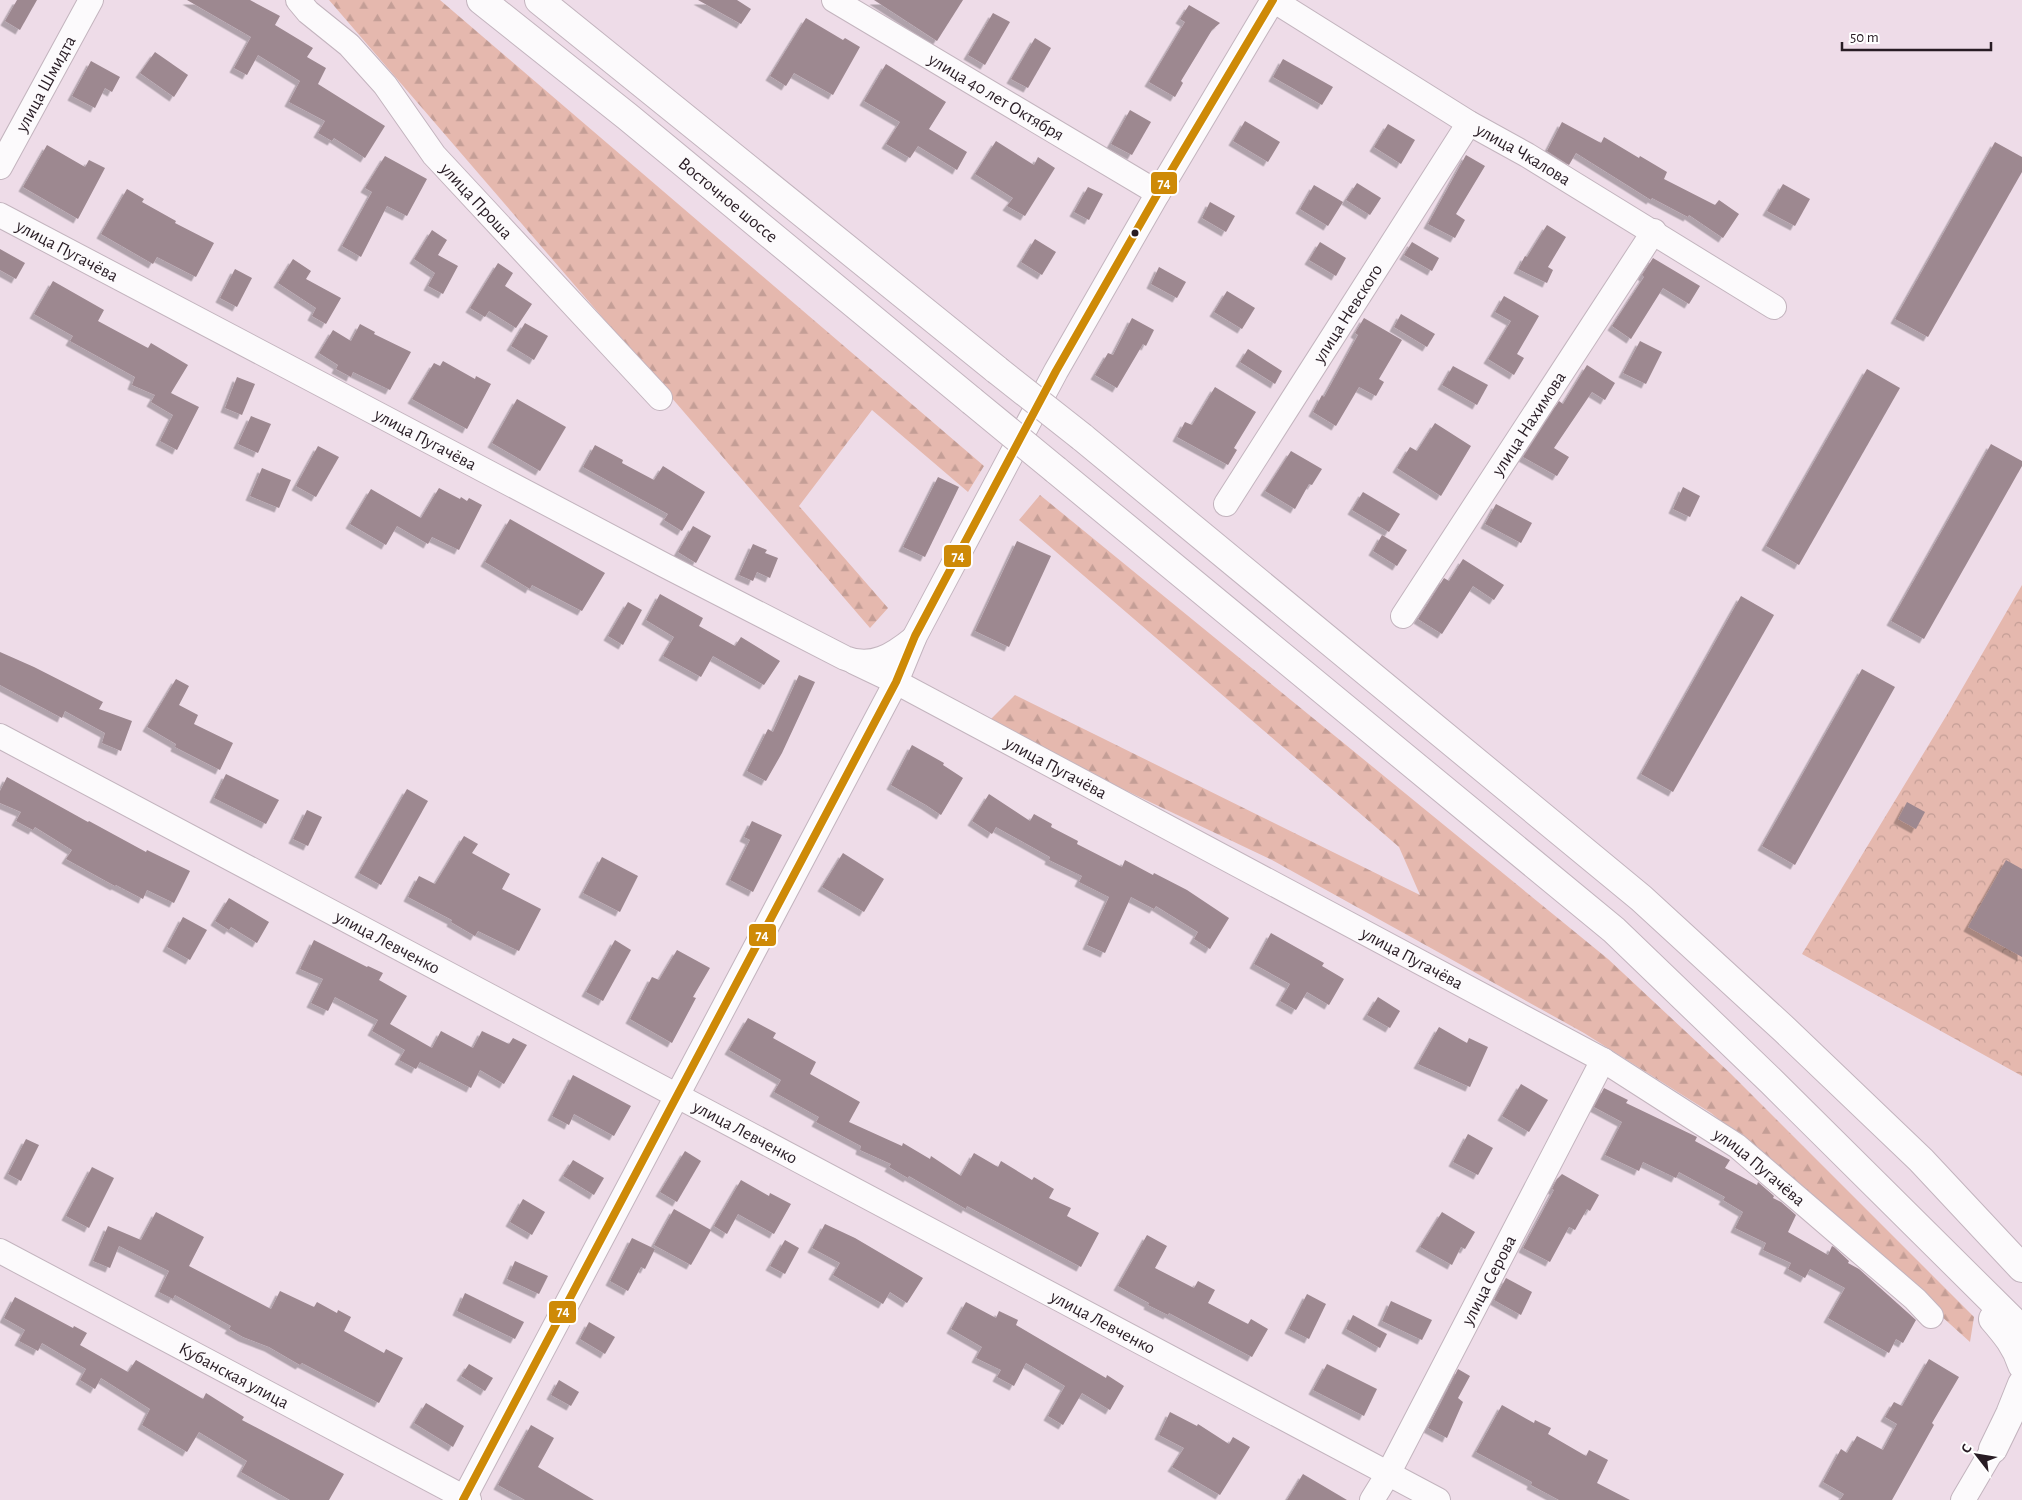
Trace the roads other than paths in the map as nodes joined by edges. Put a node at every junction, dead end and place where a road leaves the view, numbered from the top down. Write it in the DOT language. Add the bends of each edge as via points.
graph roads {
  1 [pos="91,0"];
  2 [pos="298,0"];
  3 [pos="481,0"];
  4 [pos="539,0"];
  5 [pos="834,0"];
  6 [pos="1273,0"];
  7 [pos="1469,123"];
  8 [pos="0,168"];
  9 [pos="1158,193"];
  10 [pos="0,214"];
  11 [pos="1654,232"];
  12 [pos="1774,307"];
  13 [pos="660,398"];
  14 [pos="1226,504"];
  15 [pos="1403,616"];
  16 [pos="915,636"];
  17 [pos="854,662"];
  18 [pos="896,682"];
  19 [pos="0,736"];
  20 [pos="1641,898"];
  21 [pos="1614,930"];
  22 [pos="1603,1060"];
  23 [pos="678,1095"];
  24 [pos="1921,1160"];
  25 [pos="1919,1226"];
  26 [pos="2022,1242"];
  27 [pos="0,1250"];
  28 [pos="2022,1268"];
  29 [pos="1931,1316"];
  30 [pos="2022,1330"];
  31 [pos="2022,1364"];
  32 [pos="2022,1384"];
  33 [pos="2022,1428"];
  34 [pos="1993,1449"];
  35 [pos="1388,1474"];
  36 [pos="466,1499"];
  37 [pos="1372,1500"];
  38 [pos="1438,1500"];
  39 [pos="1964,1500"];
  1 -- 8 [label="street, улица Шмидта"];
  2 -- 13 [label="street, улица Проша" via="349,45 385,85 434,155"];
  3 -- 21 [label="highway, Восточное шоссе, bridge" via="628,117"];
  4 -- 20 [label="highway, Восточное шоссе, bridge" via="1082,438"];
  5 -- 9 [label="street, улица 40 лет Октября"];
  6 -- 7 [label="street, улица Чкалова"];
  6 -- 9 [label="street"];
  7 -- 11 [label="street, улица Чкалова"];
  7 -- 14 [label="street, улица Невского"];
  9 -- 16 [label="street" via="1056,371"];
  10 -- 17 [label="street, улица Пугачёва"];
  11 -- 12 [label="street, улица Чкалова"];
  11 -- 15 [label="street, улица Нахимова"];
  16 -- 17 [label="street" via="894,654 878,661"];
  16 -- 18 [label="street"];
  17 -- 18 [label="street, улица Пугачёва"];
  18 -- 22 [label="street, улица Пугачёва"];
  18 -- 23 [label="street"];
  19 -- 23 [label="street, улица Левченко"];
  20 -- 21 [label="highway" via="1612,881 1600,882 1591,892 1590,901"];
  20 -- 24 [label="highway"];
  21 -- 25 [label="highway"];
  22 -- 29 [label="street, улица Пугачёва" via="1737,1146"];
  22 -- 35 [label="street, улица Серова"];
  23 -- 35 [label="street, улица Левченко"];
  23 -- 36 [label="street"];
  24 -- 26 [label="highway" via="1954,1176 1975,1193"];
  24 -- 28 [label="highway"];
  25 -- 30 [label="highway"];
  25 -- 31 [label="highway" via="1936,1256 2007,1335"];
  27 -- 36 [label="street, Кубанская улица"];
  32 -- 34 [label="highway"];
  33 -- 34 [label="highway"];
  34 -- 39 [label="street"];
  35 -- 37 [label="street, улица Серова"];
  35 -- 38 [label="street, улица Левченко"];
}
